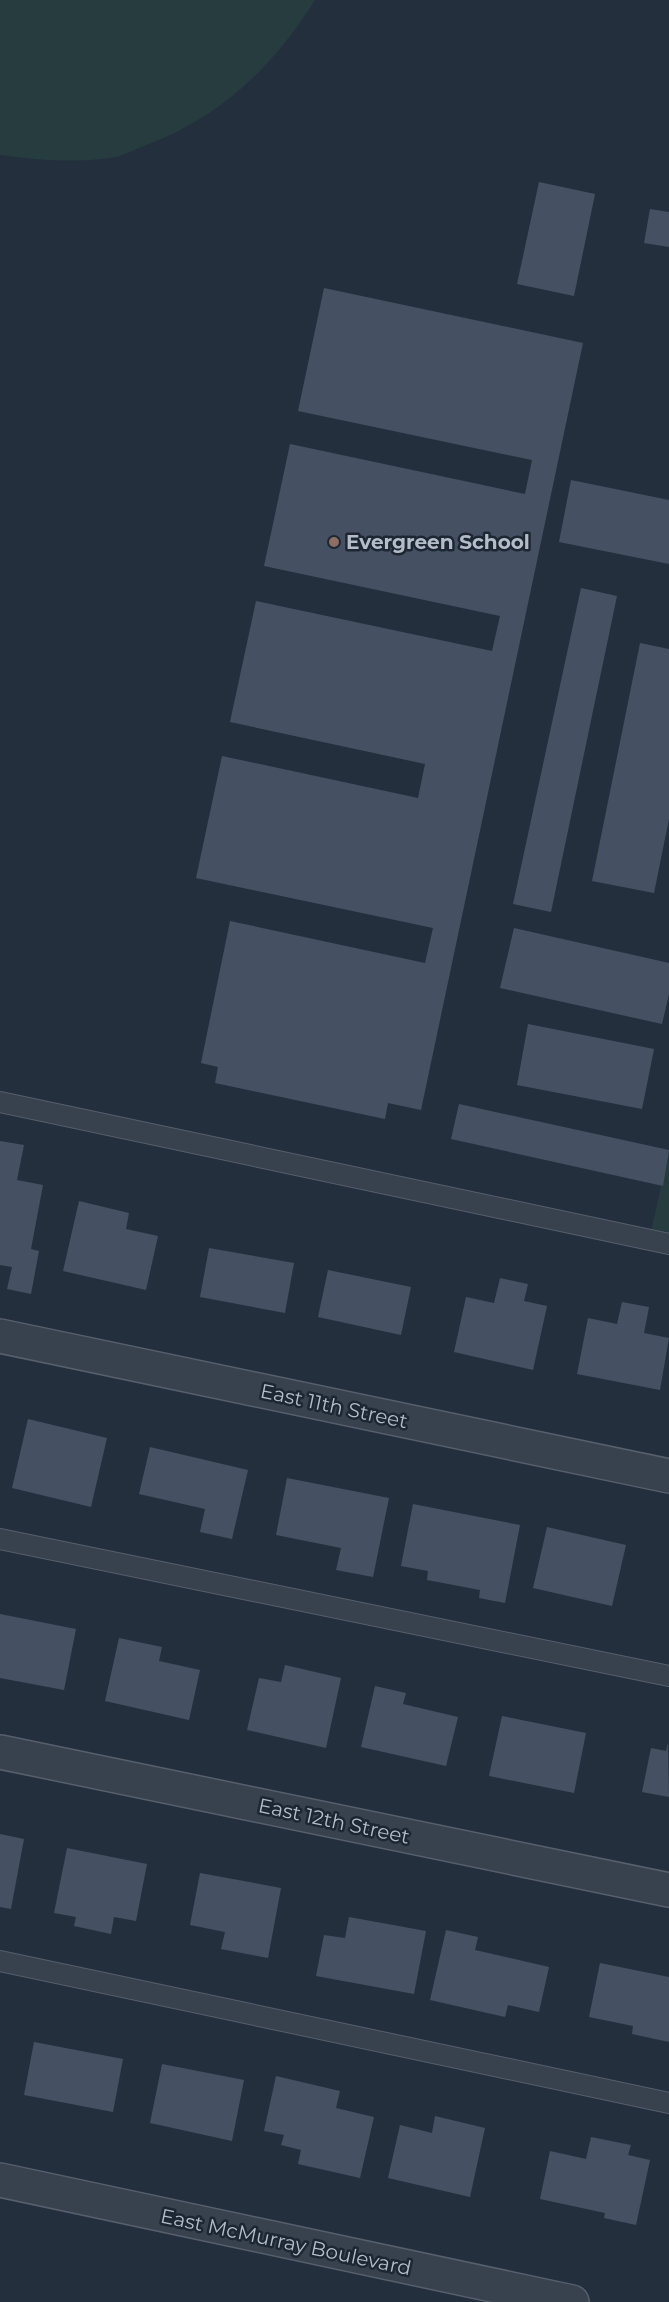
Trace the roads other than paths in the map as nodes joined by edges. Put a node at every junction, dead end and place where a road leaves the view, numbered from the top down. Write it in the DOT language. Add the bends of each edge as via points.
graph roads {
  1 [pos="0,1102"];
  2 [pos="669,1244"];
  3 [pos="0,1336"];
  4 [pos="669,1476"];
  5 [pos="0,1539"];
  6 [pos="669,1677"];
  7 [pos="0,1752"];
  8 [pos="669,1890"];
  9 [pos="0,1961"];
  10 [pos="669,2103"];
  11 [pos="0,2180"];
  12 [pos="506,2296"];
  13 [pos="572,2302"];
  1 -- 2 [label="lane"];
  3 -- 4 [label="street, East 11th Street"];
  5 -- 6 [label="lane"];
  7 -- 8 [label="street, East 12th Street"];
  9 -- 10 [label="lane"];
  11 -- 12 [label="street, East McMurray Boulevard"];
  12 -- 13 [label="street, East McMurray Boulevard"];
}
